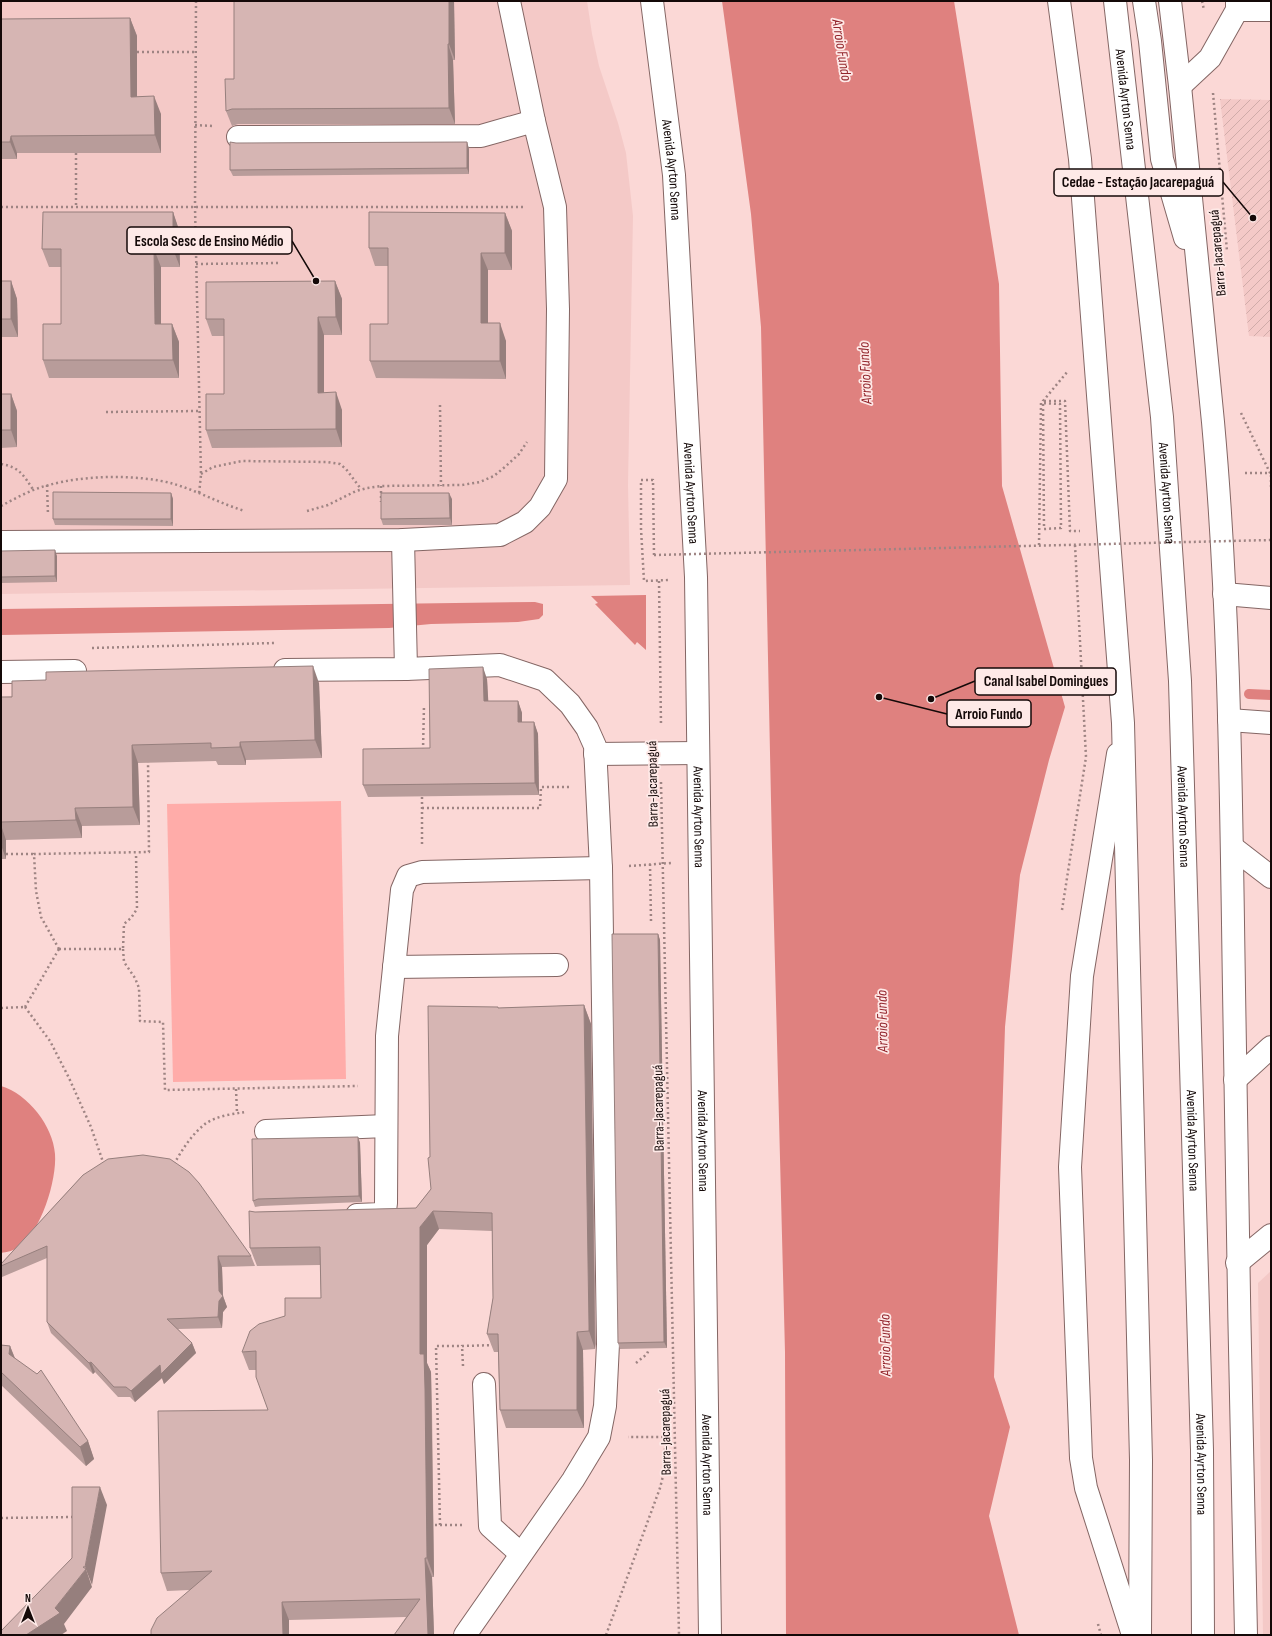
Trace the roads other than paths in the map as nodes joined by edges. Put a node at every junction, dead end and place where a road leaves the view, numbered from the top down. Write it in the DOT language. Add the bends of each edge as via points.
graph roads {
  1 [pos="509,1"];
  2 [pos="652,1"];
  3 [pos="1059,1"];
  4 [pos="1115,1"];
  5 [pos="1144,1"];
  6 [pos="1170,1"];
  7 [pos="1237,6"];
  8 [pos="1271,10"];
  9 [pos="1180,86"];
  10 [pos="534,120"];
  11 [pos="238,137"];
  12 [pos="1200,291"];
  13 [pos="403,540"];
  14 [pos="1,542"];
  15 [pos="1224,594"];
  16 [pos="1271,598"];
  17 [pos="406,669"];
  18 [pos="265,670"];
  19 [pos="92,671"];
  20 [pos="1,672"];
  21 [pos="1228,720"];
  22 [pos="1271,722"];
  23 [pos="1123,723"];
  24 [pos="698,753"];
  25 [pos="596,754"];
  26 [pos="1232,847"];
  27 [pos="601,868"];
  28 [pos="1271,877"];
  29 [pos="557,965"];
  30 [pos="394,967"];
  31 [pos="1271,1047"];
  32 [pos="1235,1080"];
  33 [pos="386,1126"];
  34 [pos="266,1131"];
  35 [pos="336,1215"];
  36 [pos="1271,1235"];
  37 [pos="1237,1264"];
  38 [pos="484,1384"];
  39 [pos="521,1554"];
  40 [pos="465,1635"];
  41 [pos="710,1635"];
  42 [pos="1133,1635"];
  43 [pos="1140,1635"];
  44 [pos="1203,1635"];
  45 [pos="1246,1635"];
  1 -- 10 [label="main road"];
  2 -- 24 [label="main road, Avenida Ayrton Senna" via="675,183 696,577"];
  3 -- 23 [label="main road" via="1080,159"];
  4 -- 44 [label="main road, Avenida Ayrton Senna" via="1162,417 1180,681 1202,1450"];
  5 -- 12 [label="main road" via="1162,159"];
  6 -- 9 [label="main road"];
  7 -- 8 [label="main road"];
  7 -- 9 [label="main road" via="1210,58"];
  9 -- 12 [label="main road"];
  10 -- 11 [label="main road" via="481,136"];
  10 -- 13 [label="main road" via="555,207 558,309 556,479 540,507 525,522 500,535"];
  12 -- 15 [label="main road" via="1218,473"];
  13 -- 14 [label="main road"];
  13 -- 17 [label="main road"];
  15 -- 16 [label="main road"];
  15 -- 21 [label="main road"];
  17 -- 18 [label="main road"];
  17 -- 25 [label="main road" via="500,665 545,680 570,704 587,728"];
  19 -- 20 [label="main road"];
  21 -- 22 [label="main road"];
  21 -- 26 [label="main road"];
  23 -- 42 [label="main road" via="1082,976 1070,1177 1081,1458 1086,1488"];
  23 -- 43 [label="main road" via="1141,1460"];
  24 -- 25 [label="main road"];
  24 -- 41 [label="main road, Avenida Ayrton Senna"];
  25 -- 27 [label="main road"];
  26 -- 28 [label="main road"];
  26 -- 32 [label="main road"];
  27 -- 30 [label="main road" via="422,872 408,876 402,890"];
  27 -- 39 [label="main road" via="608,1344 605,1406 599,1437 573,1480"];
  29 -- 30 [label="main road"];
  30 -- 33 [label="main road" via="387,1036"];
  31 -- 32 [label="main road"];
  32 -- 37 [label="main road"];
  33 -- 34 [label="main road"];
  33 -- 35 [label="main road" via="385,1210 381,1214"];
  36 -- 37 [label="main road"];
  37 -- 45 [label="main road"];
  38 -- 39 [label="main road" via="490,1526"];
  39 -- 40 [label="main road"];
}
